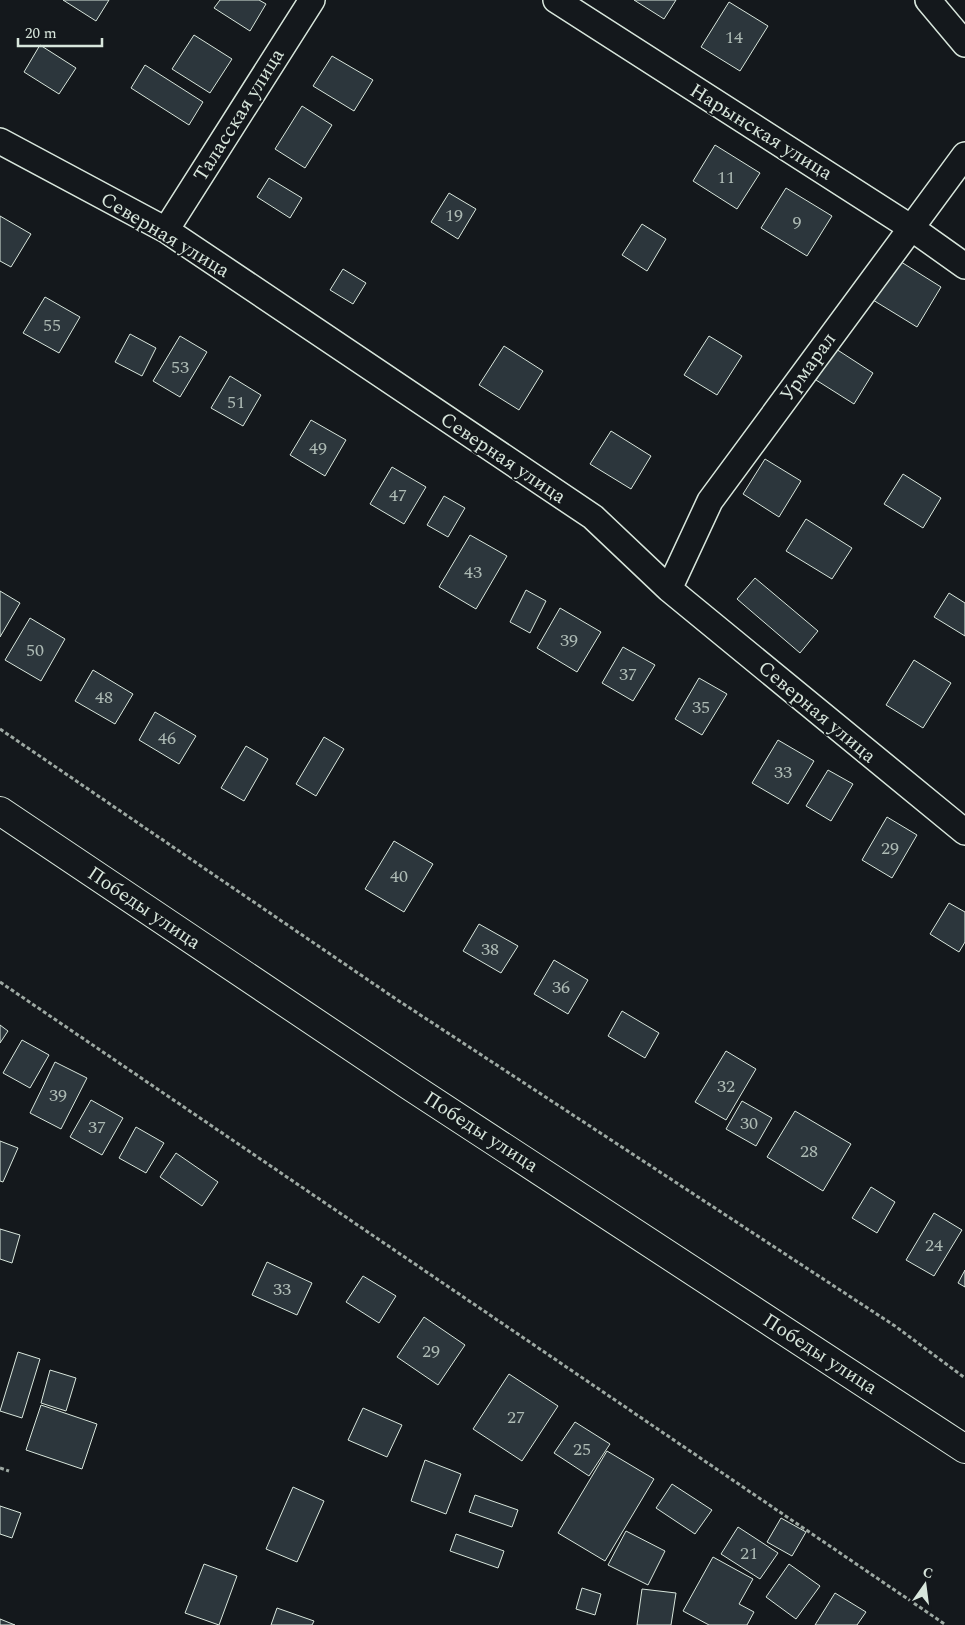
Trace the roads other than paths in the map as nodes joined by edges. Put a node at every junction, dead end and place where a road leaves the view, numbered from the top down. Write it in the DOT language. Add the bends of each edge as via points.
graph roads {
  1 [pos="312,0"];
  2 [pos="556,0"];
  3 [pos="928,0"];
  4 [pos="965,44"];
  5 [pos="0,141"];
  6 [pos="965,155"];
  7 [pos="910,227"];
  8 [pos="166,230"];
  9 [pos="965,266"];
  10 [pos="669,589"];
  11 [pos="0,811"];
  12 [pos="965,832"];
  13 [pos="965,1449"];
  1 -- 8 [label="street, Таласская улица"];
  2 -- 7 [label="street, Нарынская улица"];
  3 -- 4 [label="street"];
  5 -- 8 [label="street, Северная улица"];
  6 -- 7 [label="street, Урмарал"];
  7 -- 9 [label="street, Нарынская улица"];
  7 -- 10 [label="street, Урмарал" via="710,502"];
  8 -- 10 [label="street, Северная улица" via="593,517"];
  10 -- 12 [label="street, Северная улица"];
  11 -- 13 [label="main road, Победы улица" via="410,1086"];
}
